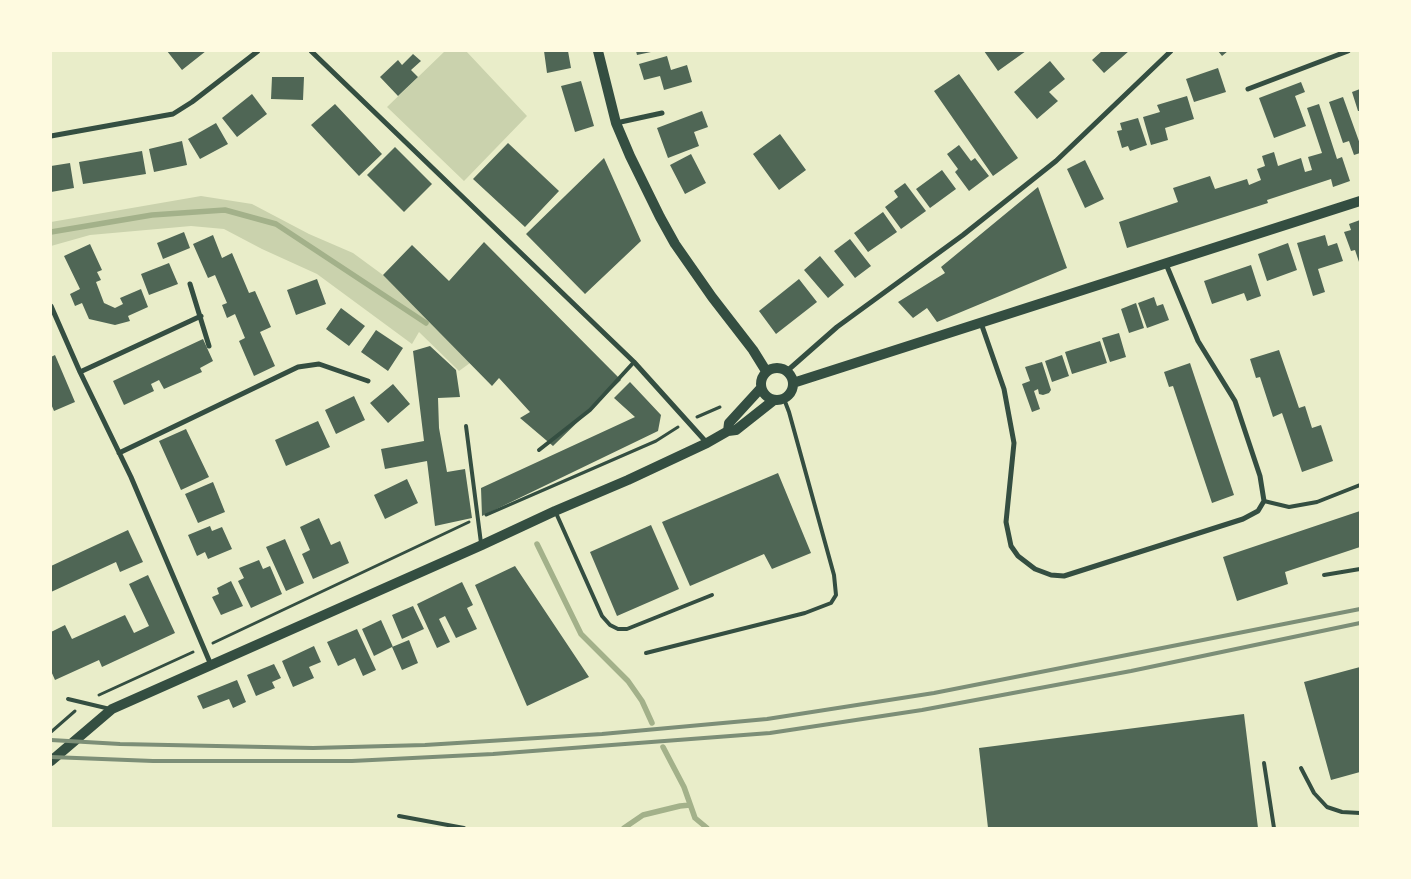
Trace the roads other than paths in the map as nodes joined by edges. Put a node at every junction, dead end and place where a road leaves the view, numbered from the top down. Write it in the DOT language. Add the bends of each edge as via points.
graph roads {
  1 [pos="258,51"];
  2 [pos="311,51"];
  3 [pos="598,51"];
  4 [pos="1171,51"];
  5 [pos="1348,51"];
  6 [pos="1248,89"];
  7 [pos="662,113"];
  8 [pos="616,123"];
  9 [pos="51,136"];
  10 [pos="1360,201"];
  11 [pos="1166,264"];
  12 [pos="190,284"];
  13 [pos="51,306"];
  14 [pos="53,315"];
  15 [pos="201,316"];
  16 [pos="981,323"];
  17 [pos="209,346"];
  18 [pos="634,362"];
  19 [pos="766,371"];
  20 [pos="787,371"];
  21 [pos="80,372"];
  22 [pos="368,380"];
  23 [pos="793,383"];
  24 [pos="761,388"];
  25 [pos="779,399"];
  26 [pos="466,426"];
  27 [pos="728,431"];
  28 [pos="707,443"];
  29 [pos="539,450"];
  30 [pos="119,453"];
  31 [pos="1360,485"];
  32 [pos="1264,501"];
  33 [pos="555,511"];
  34 [pos="482,545"];
  35 [pos="1360,569"];
  36 [pos="1324,575"];
  37 [pos="712,595"];
  38 [pos="646,653"];
  39 [pos="211,665"];
  40 [pos="68,699"];
  41 [pos="108,711"];
  42 [pos="51,761"];
  43 [pos="1264,763"];
  44 [pos="1301,768"];
  45 [pos="1360,813"];
  46 [pos="399,816"];
  47 [pos="464,828"];
  48 [pos="1274,828"];
  1 -- 9 [label="street" via="173,114"];
  2 -- 18 [label="street"];
  3 -- 8 [label="main road"];
  4 -- 20 [label="street" via="1056,161 963,235 837,326"];
  5 -- 6 [label="street"];
  7 -- 8 [label="street"];
  8 -- 19 [label="main road" via="675,244"];
  10 -- 11 [label="main road"];
  11 -- 16 [label="main road"];
  11 -- 32 [label="street" via="1198,341 1235,401 1260,476"];
  12 -- 15 [label="street"];
  13 -- 14 [label="street"];
  14 -- 21 [label="street"];
  15 -- 17 [label="street"];
  15 -- 21 [label="street"];
  16 -- 23 [label="main road"];
  16 -- 32 [label="street" via="1004,389 1014,443 1006,522 1011,546 1035,569 1064,576 1244,519 1258,511"];
  18 -- 28 [label="street"];
  18 -- 29 [label="lane" via="590,410"];
  19 -- 20 [label="main road" via="773,368"];
  19 -- 24 [label="main road"];
  20 -- 23 [label="main road"];
  21 -- 30 [label="street"];
  22 -- 30 [label="street" via="319,364 298,367"];
  23 -- 25 [label="main road" via="790,393"];
  24 -- 25 [label="main road" via="767,397"];
  24 -- 27 [label="main road" via="729,423"];
  25 -- 27 [label="main road" via="736,430"];
  25 -- 38 [label="lane" via="789,412 834,574 836,595 831,603 804,613"];
  26 -- 34 [label="lane"];
  27 -- 28 [label="main road"];
  28 -- 33 [label="main road"];
  30 -- 39 [label="street"];
  31 -- 32 [label="lane" via="1317,502 1289,507"];
  33 -- 34 [label="main road"];
  33 -- 37 [label="lane" via="602,616 610,626 626,629"];
  34 -- 39 [label="main road"];
  35 -- 36 [label="lane"];
  39 -- 41 [label="main road"];
  40 -- 41 [label="lane"];
  41 -- 42 [label="main road"];
  43 -- 48 [label="lane"];
  44 -- 45 [label="lane" via="1314,793 1327,806 1342,812"];
  46 -- 47 [label="lane"];
}
